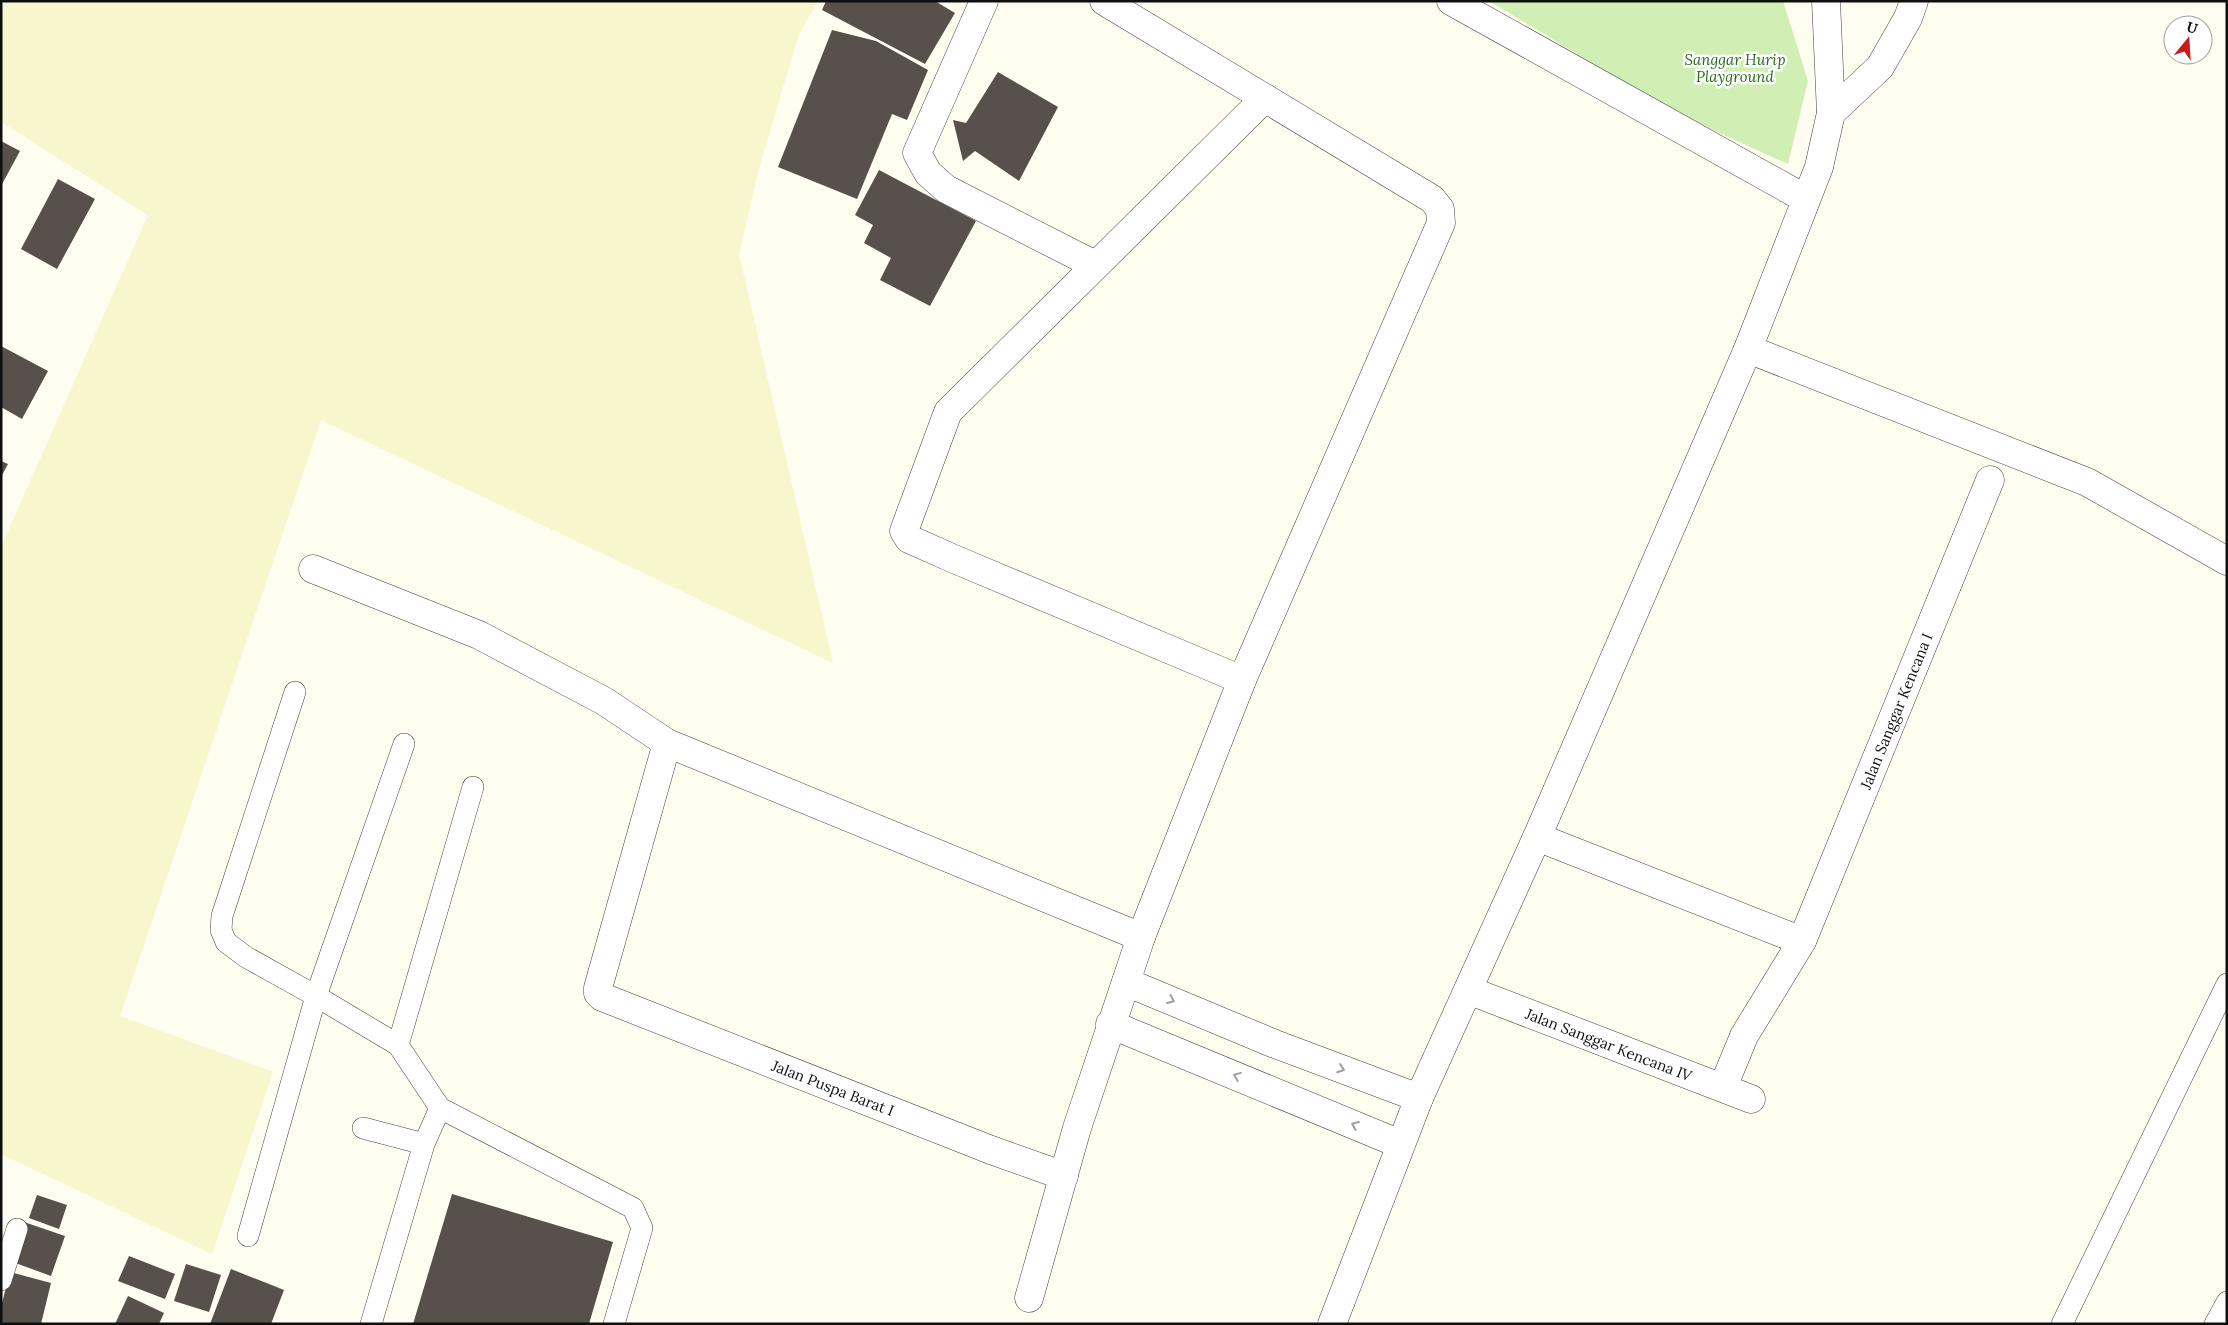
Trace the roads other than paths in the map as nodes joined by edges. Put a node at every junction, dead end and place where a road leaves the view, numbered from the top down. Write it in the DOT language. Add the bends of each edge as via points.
graph roads {
  1 [pos="984,1"];
  2 [pos="1104,1"];
  3 [pos="1826,1"];
  4 [pos="1914,1"];
  5 [pos="1469,5"];
  6 [pos="1265,98"];
  7 [pos="1831,113"];
  8 [pos="1806,199"];
  9 [pos="1095,265"];
  10 [pos="1748,349"];
  11 [pos="1990,480"];
  12 [pos="2227,561"];
  13 [pos="313,569"];
  14 [pos="1242,680"];
  15 [pos="295,692"];
  16 [pos="667,743"];
  17 [pos="404,744"];
  18 [pos="473,787"];
  19 [pos="1537,837"];
  20 [pos="1141,937"];
  21 [pos="1802,941"];
  22 [pos="1126,982"];
  23 [pos="2227,984"];
  24 [pos="1468,990"];
  25 [pos="316,996"];
  26 [pos="1110,1024"];
  27 [pos="398,1045"];
  28 [pos="1723,1087"];
  29 [pos="1419,1098"];
  30 [pos="1751,1098"];
  31 [pos="440,1108"];
  32 [pos="363,1128"];
  33 [pos="424,1144"];
  34 [pos="1400,1144"];
  35 [pos="1064,1176"];
  36 [pos="17,1230"];
  37 [pos="248,1236"];
  38 [pos="1,1280"];
  39 [pos="1029,1298"];
  40 [pos="2227,1302"];
  41 [pos="371,1324"];
  42 [pos="614,1324"];
  43 [pos="1332,1324"];
  44 [pos="2062,1324"];
  45 [pos="2215,1324"];
  1 -- 9 [label="street" via="918,153 928,173 946,188"];
  2 -- 6 [label="street"];
  3 -- 7 [label="street"];
  4 -- 7 [label="street" via="1880,67"];
  5 -- 8 [label="street"];
  6 -- 9 [label="street"];
  6 -- 14 [label="street" via="1432,199 1440,209 1441,223"];
  7 -- 8 [label="street" via="1819,167"];
  8 -- 10 [label="street"];
  9 -- 14 [label="street" via="948,412 904,531 910,539 954,559"];
  10 -- 12 [label="street" via="2087,482"];
  10 -- 19 [label="street"];
  11 -- 21 [label="street, Jalan Sanggar Kencana I"];
  13 -- 16 [label="street" via="479,635 604,701"];
  14 -- 20 [label="street"];
  15 -- 25 [label="lane" via="222,916 221,930 226,942 246,957"];
  16 -- 20 [label="street"];
  16 -- 35 [label="street, Jalan Puspa Barat I" via="598,988 602,998"];
  17 -- 25 [label="lane"];
  18 -- 27 [label="lane"];
  19 -- 21 [label="street"];
  19 -- 24 [label="street"];
  20 -- 22 [label="street"];
  21 -- 28 [label="street, Jalan Sanggar Kencana I" via="1744,1036"];
  22 -- 26 [label="street"];
  22 -- 29 [label="street, one-way" via="1295,1052"];
  23 -- 44 [label="lane"];
  24 -- 28 [label="street, Jalan Sanggar Kencana IV"];
  24 -- 29 [label="street"];
  25 -- 27 [label="lane"];
  25 -- 37 [label="lane"];
  34 -- 26 [label="street, one-way"];
  26 -- 35 [label="street"];
  27 -- 31 [label="lane"];
  28 -- 30 [label="street, Jalan Sanggar Kencana IV"];
  29 -- 34 [label="street"];
  31 -- 33 [label="lane"];
  31 -- 42 [label="lane" via="633,1208 642,1228"];
  32 -- 33 [label="lane"];
  33 -- 41 [label="lane"];
  34 -- 43 [label="street"];
  35 -- 39 [label="street"];
  36 -- 38 [label="lane"];
  40 -- 45 [label="lane"];
}
